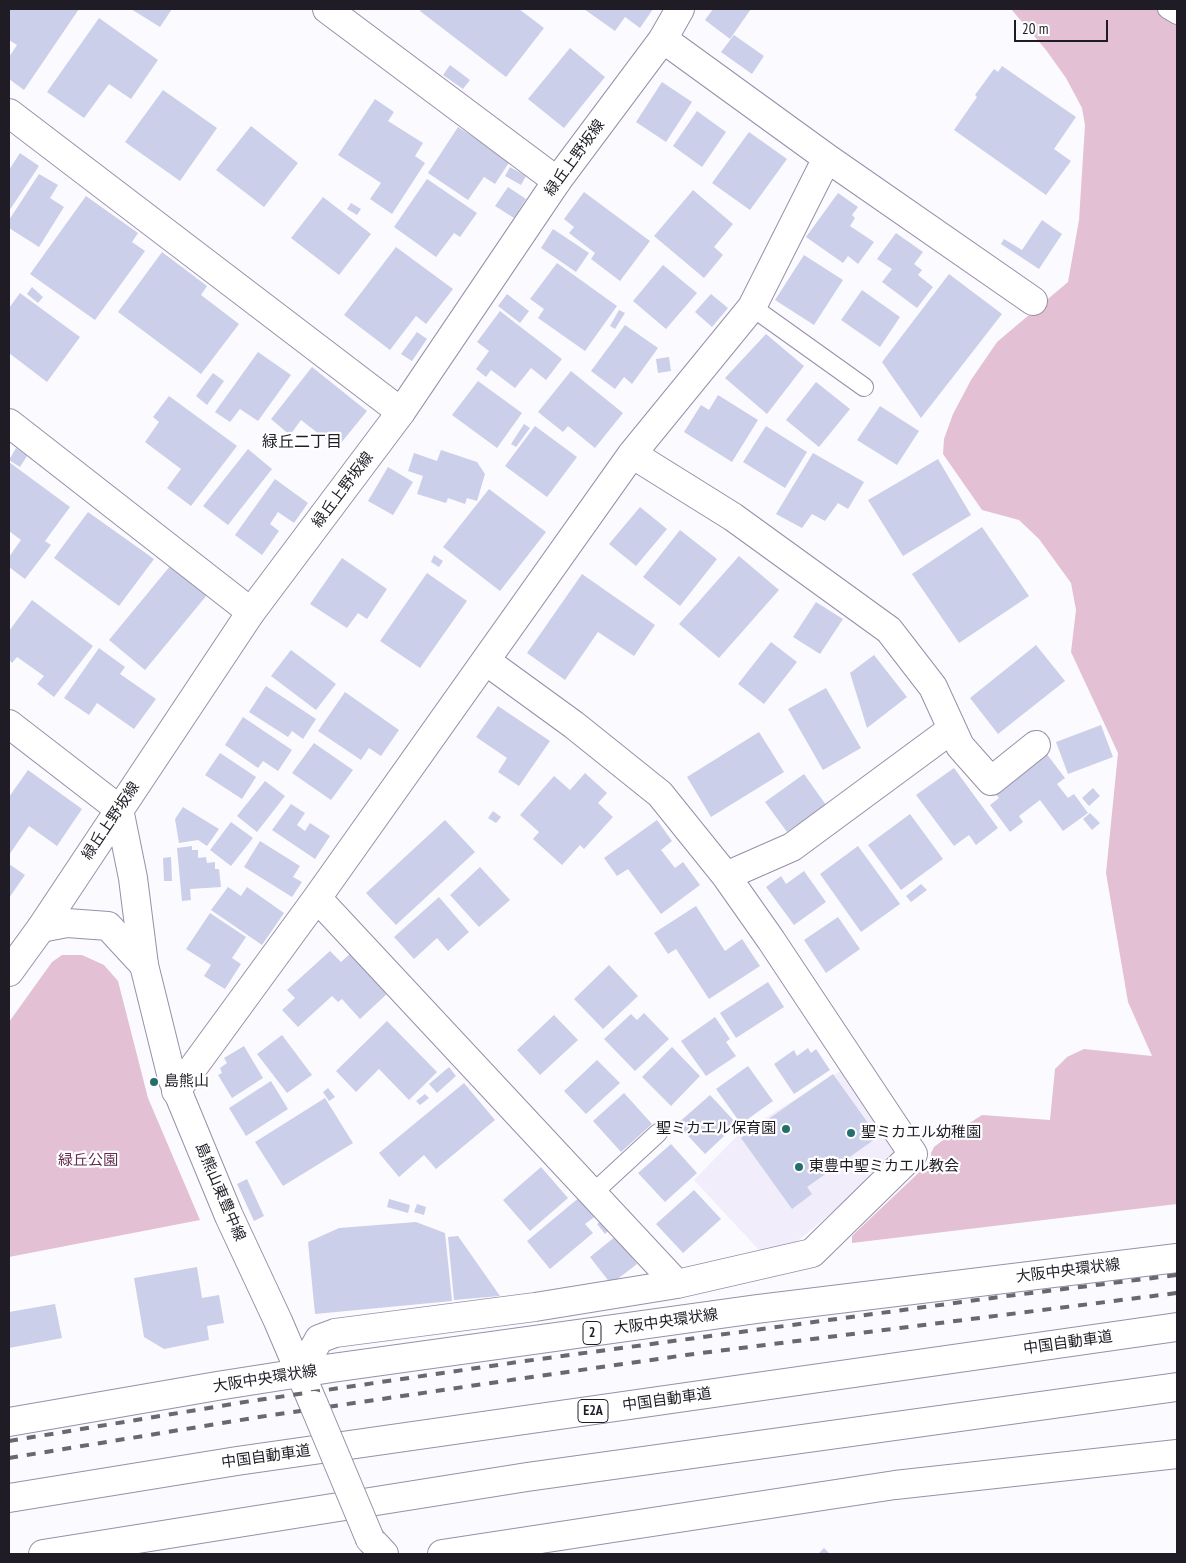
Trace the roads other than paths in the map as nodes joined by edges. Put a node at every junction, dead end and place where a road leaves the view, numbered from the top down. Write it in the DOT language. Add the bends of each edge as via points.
graph roads {
  1 [pos="327,9"];
  2 [pos="1167,9"];
  3 [pos="677,10"];
  4 [pos="1177,15"];
  5 [pos="664,39"];
  6 [pos="9,113"];
  7 [pos="827,158"];
  8 [pos="557,181"];
  9 [pos="1033,301"];
  10 [pos="752,307"];
  11 [pos="864,387"];
  12 [pos="402,412"];
  13 [pos="9,423"];
  14 [pos="632,454"];
  15 [pos="252,612"];
  16 [pos="486,661"];
  17 [pos="9,724"];
  18 [pos="952,729"];
  19 [pos="1036,745"];
  20 [pos="119,809"];
  21 [pos="726,876"];
  22 [pos="317,898"];
  23 [pos="41,928"];
  24 [pos="144,965"];
  25 [pos="9,972"];
  26 [pos="176,1091"];
  27 [pos="658,1133"];
  28 [pos="592,1193"];
  29 [pos="1177,1258"];
  30 [pos="677,1284"];
  31 [pos="1177,1327"];
  32 [pos="300,1373"];
  33 [pos="1177,1387"];
  34 [pos="9,1422"];
  35 [pos="1177,1454"];
  36 [pos="9,1498"];
  37 [pos="377,1547"];
  38 [pos="43,1554"];
  39 [pos="442,1554"];
  1 -- 8 [label="main road"];
  2 -- 4 [label="lane"];
  3 -- 5 [label="main road, 緑丘上野坂線"];
  5 -- 7 [label="main road"];
  5 -- 8 [label="main road, 緑丘上野坂線"];
  6 -- 12 [label="main road"];
  7 -- 9 [label="main road"];
  7 -- 10 [label="main road"];
  8 -- 12 [label="main road, 緑丘上野坂線"];
  10 -- 11 [label="lane"];
  10 -- 14 [label="main road"];
  12 -- 15 [label="main road, 緑丘上野坂線"];
  13 -- 15 [label="main road"];
  14 -- 16 [label="main road"];
  14 -- 18 [label="main road" via="733,516 889,630 933,687"];
  15 -- 20 [label="main road, 緑丘上野坂線"];
  16 -- 21 [label="main road" via="574,725 660,794"];
  16 -- 22 [label="main road"];
  17 -- 20 [label="main road"];
  18 -- 19 [label="main road" via="960,746 991,781"];
  18 -- 21 [label="main road" via="792,847"];
  20 -- 23 [label="main road, 緑丘上野坂線"];
  20 -- 24 [label="main road, 島熊山東豊中線" via="133,878"];
  21 -- 30 [label="main road" via="913,1154 812,1253"];
  22 -- 26 [label="main road"];
  22 -- 28 [label="main road"];
  23 -- 24 [label="main road" via="67,923 108,926"];
  23 -- 25 [label="main road, 緑丘上野坂線"];
  24 -- 26 [label="main road, 島熊山東豊中線"];
  26 -- 32 [label="main road, 島熊山東豊中線"];
  27 -- 28 [label="lane"];
  28 -- 30 [label="main road"];
  29 -- 32 [label="main road, 大阪中央環状線 / 2" via="757,1309"];
  30 -- 32 [label="main road" via="535,1307 335,1333 319,1339"];
  31 -- 36 [label="main road, 中国自動車道 / E2A" via="237,1461"];
  32 -- 34 [label="main road, 大阪中央環状線 / 2"];
  32 -- 37 [label="main road, 島熊山東豊中線, bridge"];
  33 -- 38 [label="main road" via="527,1477"];
  35 -- 39 [label="main road" via="895,1484"];
}
